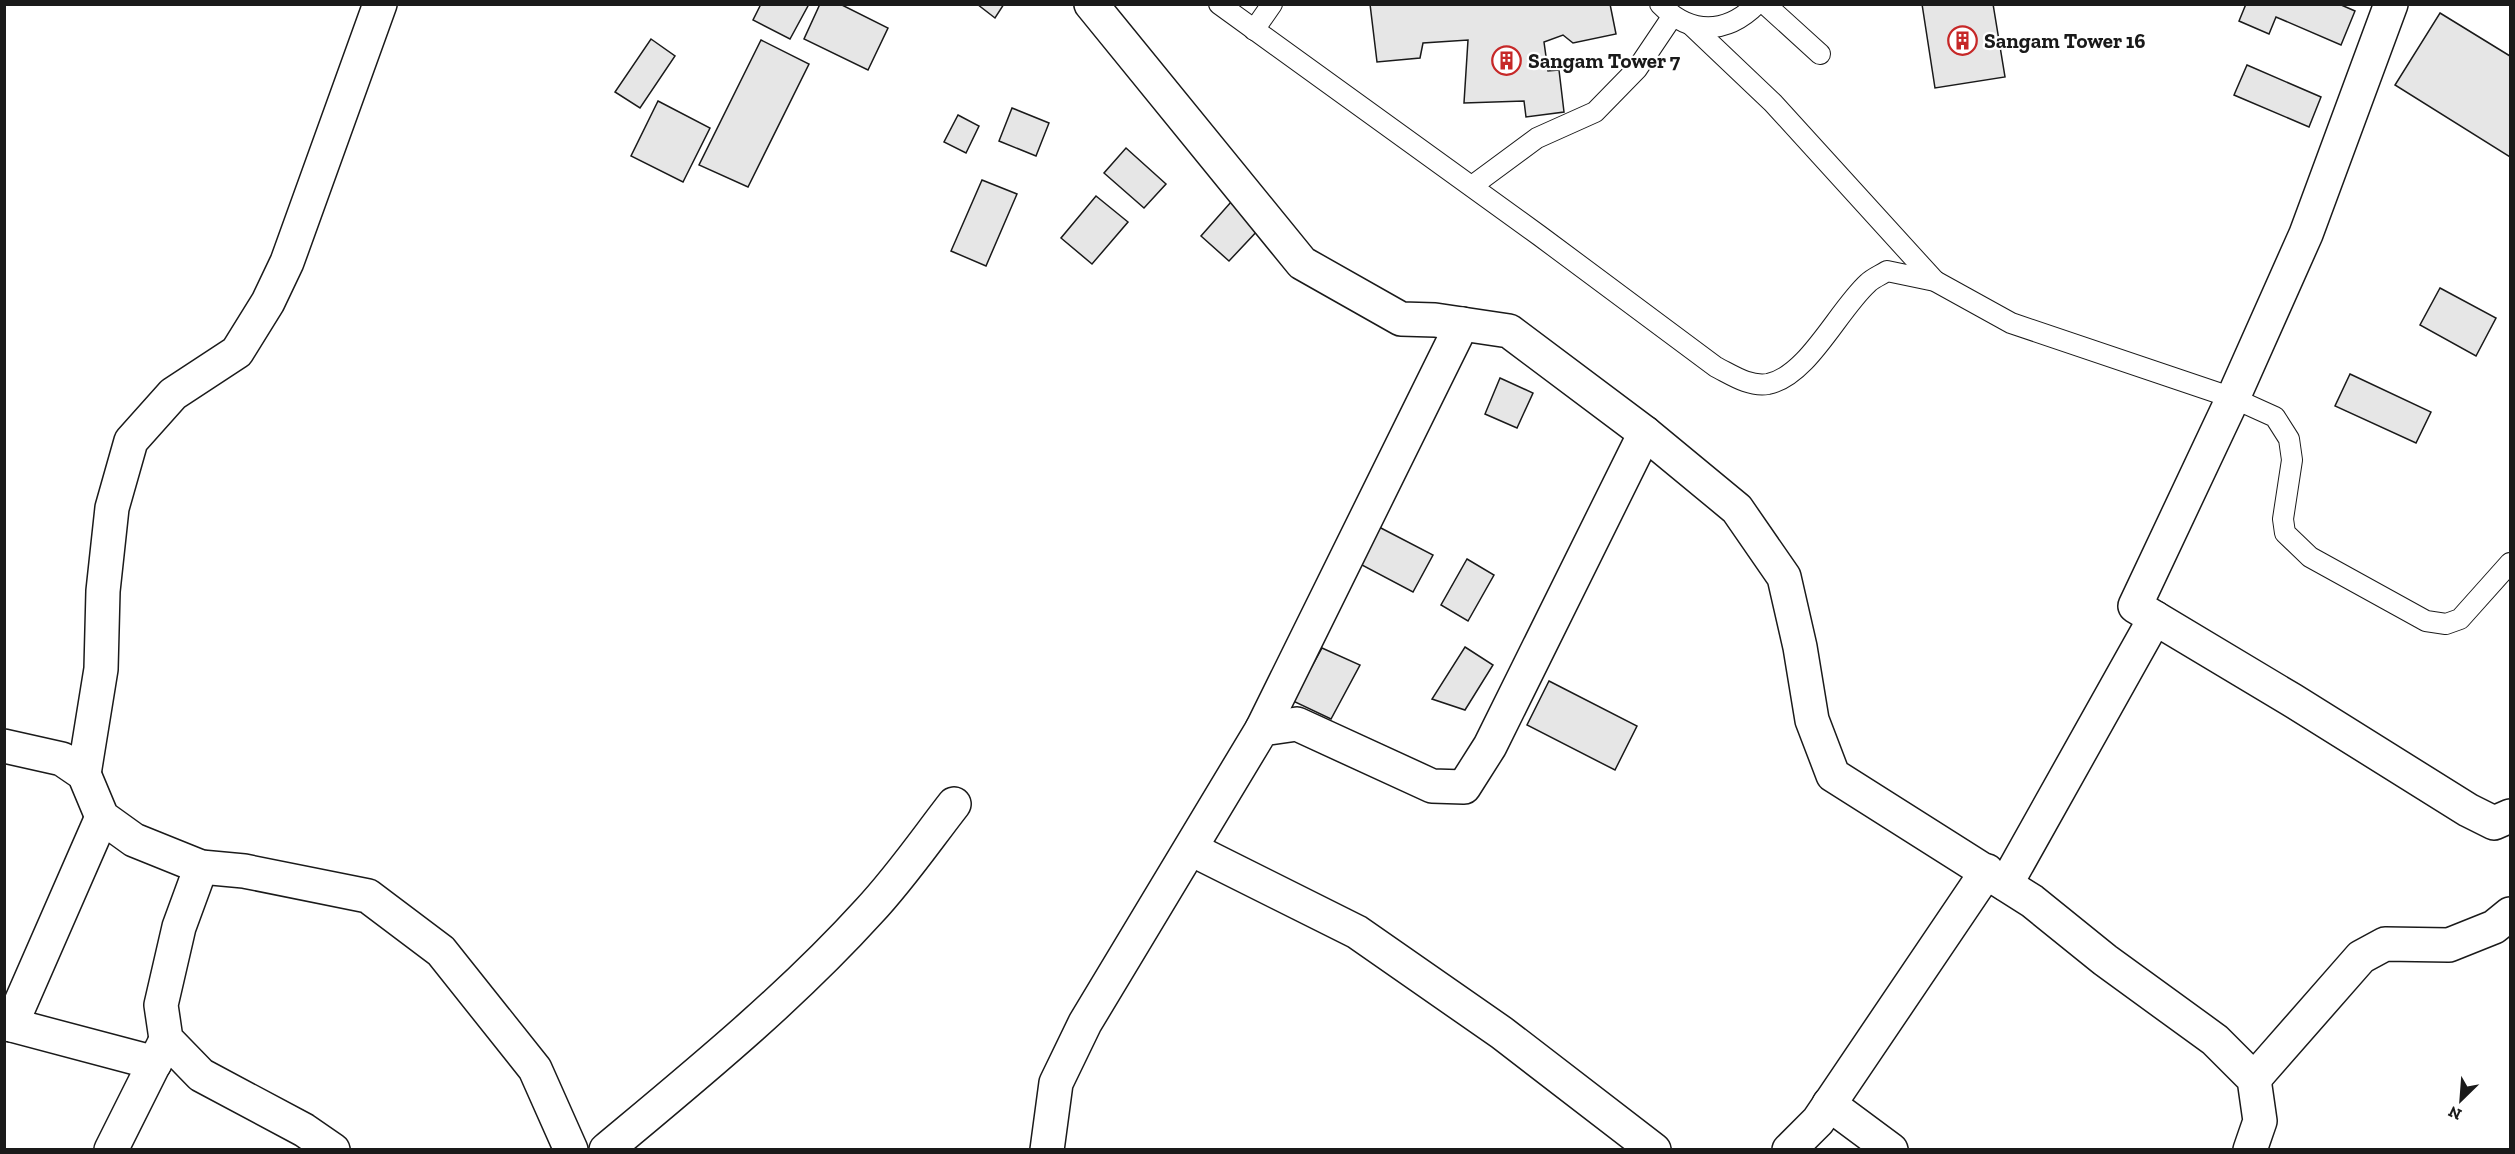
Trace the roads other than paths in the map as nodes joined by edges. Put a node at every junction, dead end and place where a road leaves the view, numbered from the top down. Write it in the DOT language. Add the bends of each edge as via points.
graph roads {
  1 [pos="380,4"];
  2 [pos="1091,4"];
  3 [pos="1219,4"];
  4 [pos="1272,4"];
  5 [pos="1756,4"];
  6 [pos="1765,4"];
  7 [pos="2391,4"];
  8 [pos="1666,10"];
  9 [pos="1692,26"];
  10 [pos="1254,30"];
  11 [pos="1820,54"];
  12 [pos="1472,186"];
  13 [pos="1935,281"];
  14 [pos="1462,324"];
  15 [pos="2233,398"];
  16 [pos="1645,433"];
  17 [pos="2511,563"];
  18 [pos="2155,618"];
  19 [pos="1262,729"];
  20 [pos="4,746"];
  21 [pos="84,774"];
  22 [pos="954,804"];
  23 [pos="2511,816"];
  24 [pos="102,817"];
  25 [pos="1191,849"];
  26 [pos="201,867"];
  27 [pos="1997,878"];
  28 [pos="2511,914"];
  29 [pos="8,1024"];
  30 [pos="161,1051"];
  31 [pos="2254,1079"];
  32 [pos="1829,1104"];
  33 [pos="111,1149"];
  34 [pos="333,1149"];
  35 [pos="571,1149"];
  36 [pos="606,1149"];
  37 [pos="1047,1149"];
  38 [pos="1654,1149"];
  39 [pos="1789,1149"];
  40 [pos="1891,1149"];
  41 [pos="2250,1149"];
  1 -- 21 [label="street" via="287,262 268,302 237,352 172,394 132,441 112,508 103,591 101,669"];
  2 -- 14 [label="street" via="1302,263 1401,319"];
  3 -- 10 [label="lane"];
  4 -- 10 [label="lane"];
  5 -- 9 [label="lane" via="1743,18 1720,27"];
  6 -- 11 [label="lane"];
  7 -- 15 [label="street" via="2306,234"];
  8 -- 9 [label="lane"];
  8 -- 12 [label="lane" via="1637,69 1595,112 1537,138"];
  9 -- 13 [label="lane" via="1773,103"];
  10 -- 12 [label="lane"];
  12 -- 13 [label="lane" via="1716,367 1746,382 1767,384 1784,378 1802,362 1868,282 1887,271"];
  13 -- 15 [label="lane" via="2011,323"];
  14 -- 16 [label="street" via="1509,332"];
  14 -- 19 [label="street"];
  15 -- 17 [label="lane" via="2275,417 2289,439 2292,460 2284,533 2310,557 2426,621 2446,624 2460,619"];
  15 -- 18 [label="street" via="2135,606"];
  16 -- 19 [label="street" via="1490,746 1464,788 1432,786 1297,724"];
  16 -- 27 [label="street" via="1737,509 1784,577 1812,720 1833,775"];
  18 -- 23 [label="street" via="2468,810 2494,823"];
  18 -- 27 [label="street"];
  19 -- 25 [label="street"];
  20 -- 21 [label="street" via="62,759"];
  21 -- 24 [label="street"];
  22 -- 36 [label="street" via="871,910 826,957 731,1046"];
  24 -- 26 [label="street" via="134,840"];
  24 -- 29 [label="street"];
  25 -- 37 [label="street" via="1102,994 1056,1083"];
  25 -- 38 [label="street" via="1357,932 1502,1033"];
  26 -- 30 [label="street" via="179,927 161,1005"];
  26 -- 35 [label="street" via="244,871 368,896 441,951 535,1069"];
  27 -- 31 [label="street" via="2215,1040"];
  27 -- 32 [label="street"];
  28 -- 31 [label="street" via="2494,927 2449,945 2385,944 2361,957"];
  29 -- 30 [label="street"];
  30 -- 33 [label="street"];
  30 -- 34 [label="street"];
  31 -- 41 [label="street" via="2260,1121"];
  32 -- 39 [label="street" via="1818,1121"];
  32 -- 40 [label="street"];
}
